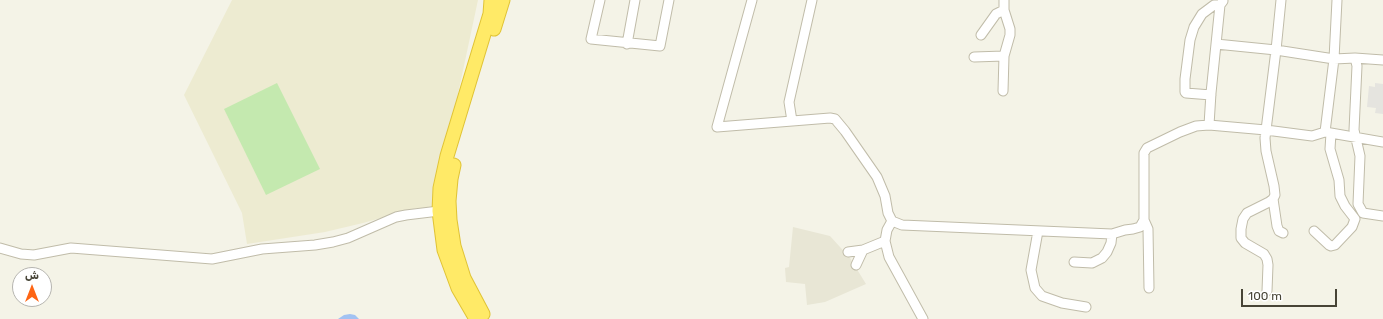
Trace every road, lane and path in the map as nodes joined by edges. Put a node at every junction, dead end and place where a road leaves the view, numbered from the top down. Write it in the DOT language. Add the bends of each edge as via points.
graph roads {
  1 [pos="491,0"];
  2 [pos="503,0"];
  3 [pos="600,0"];
  4 [pos="636,0"];
  5 [pos="669,0"];
  6 [pos="752,0"];
  7 [pos="812,0"];
  8 [pos="1004,0"];
  9 [pos="1281,0"];
  10 [pos="1337,0"];
  11 [pos="1222,3"];
  12 [pos="1004,10"];
  13 [pos="981,35"];
  14 [pos="628,44"];
  15 [pos="1216,44"];
  16 [pos="1276,50"];
  17 [pos="1004,56"];
  18 [pos="974,57"];
  19 [pos="1355,58"];
  20 [pos="1334,59"];
  21 [pos="1383,60"];
  22 [pos="1003,91"];
  23 [pos="1211,95"];
  24 [pos="792,121"];
  25 [pos="1209,125"];
  26 [pos="1266,130"];
  27 [pos="1328,133"];
  28 [pos="1355,138"];
  29 [pos="1383,142"];
  30 [pos="1273,199"];
  31 [pos="439,211"];
  32 [pos="1363,213"];
  33 [pos="1383,216"];
  34 [pos="1355,219"];
  35 [pos="1144,220"];
  36 [pos="892,221"];
  37 [pos="1038,231"];
  38 [pos="1314,231"];
  39 [pos="1282,233"];
  40 [pos="1112,234"];
  41 [pos="884,241"];
  42 [pos="0,248"];
  43 [pos="863,250"];
  44 [pos="848,252"];
  45 [pos="1074,262"];
  46 [pos="856,264"];
  47 [pos="1149,288"];
  48 [pos="1267,291"];
  49 [pos="1086,307"];
  50 [pos="476,319"];
  51 [pos="486,319"];
  52 [pos="923,319"];
  1 -- 31 [label="highway" via="490,14 447,156 440,188"];
  2 -- 51 [label="highway" via="457,154 449,201 454,246 464,278"];
  3 -- 14 [label="street" via="591,39"];
  4 -- 14 [label="street"];
  5 -- 14 [label="street" via="660,46"];
  6 -- 24 [label="street" via="717,127"];
  7 -- 24 [label="street" via="789,102"];
  8 -- 12 [label="street"];
  9 -- 16 [label="street"];
  10 -- 20 [label="street"];
  11 -- 15 [label="street"];
  11 -- 23 [label="street" via="1214,5 1202,14 1194,28 1185,79 1186,93"];
  12 -- 13 [label="street" via="996,14"];
  12 -- 17 [label="street" via="1010,28"];
  15 -- 16 [label="street"];
  15 -- 23 [label="street"];
  16 -- 20 [label="street"];
  16 -- 26 [label="street"];
  17 -- 18 [label="street"];
  17 -- 22 [label="street"];
  19 -- 20 [label="street"];
  19 -- 21 [label="street"];
  19 -- 28 [label="street"];
  20 -- 27 [label="street"];
  23 -- 25 [label="street"];
  24 -- 36 [label="street" via="835,119 877,177"];
  25 -- 26 [label="street"];
  25 -- 35 [label="street" via="1196,126 1147,148 1144,153"];
  26 -- 27 [label="street" via="1312,136"];
  26 -- 30 [label="street" via="1264,138 1274,186"];
  27 -- 28 [label="street"];
  27 -- 34 [label="street" via="1339,180 1340,196"];
  28 -- 29 [label="street"];
  28 -- 32 [label="street" via="1360,156 1358,204"];
  30 -- 39 [label="street" via="1277,226"];
  30 -- 48 [label="street" via="1247,213 1241,229 1244,243 1264,254 1267,259"];
  31 -- 42 [label="street" via="406,215 333,242 262,249 212,259 71,248 34,255"];
  31 -- 50 [label="highway" via="444,250 458,288"];
  32 -- 33 [label="street"];
  32 -- 34 [label="street"];
  34 -- 38 [label="street" via="1352,227 1335,245 1329,245"];
  35 -- 40 [label="street" via="1140,226"];
  35 -- 47 [label="street" via="1148,229"];
  36 -- 37 [label="street" via="902,225"];
  36 -- 41 [label="street"];
  37 -- 40 [label="street"];
  37 -- 49 [label="street" via="1031,270 1035,288 1042,296"];
  40 -- 45 [label="street" via="1111,243 1102,258 1092,262"];
  41 -- 43 [label="street"];
  41 -- 52 [label="street" via="889,257"];
  43 -- 44 [label="street"];
  43 -- 46 [label="street"];
}
